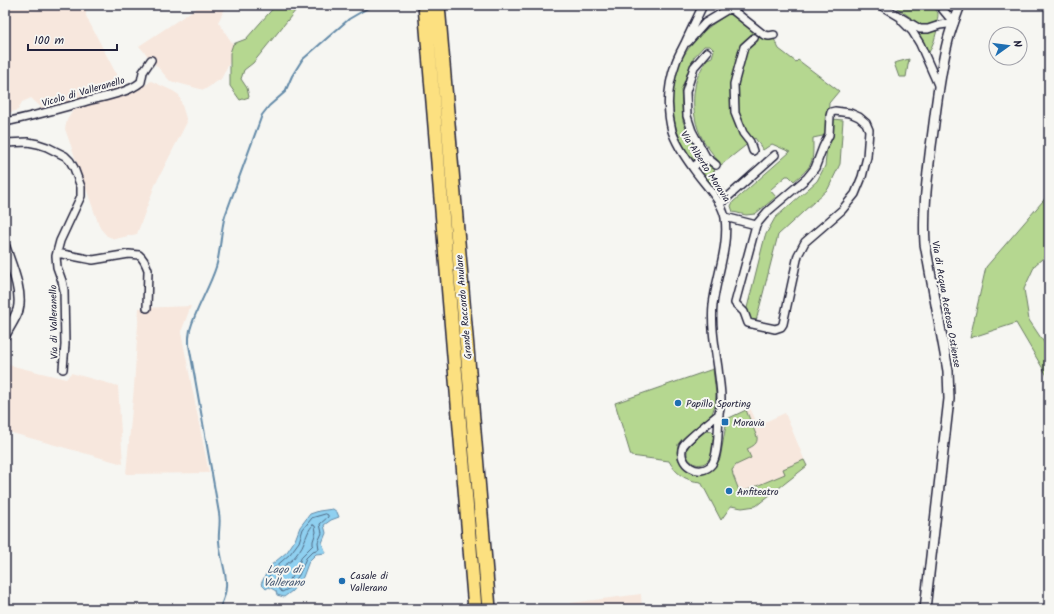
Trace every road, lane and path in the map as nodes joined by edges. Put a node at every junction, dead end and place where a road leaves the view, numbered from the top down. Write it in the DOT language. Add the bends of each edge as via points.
graph roads {
  1 [pos="425,5"];
  2 [pos="438,5"];
  3 [pos="703,5"];
  4 [pos="720,5"];
  5 [pos="880,5"];
  6 [pos="940,5"];
  7 [pos="960,5"];
  8 [pos="734,6"];
  9 [pos="894,13"];
  10 [pos="954,22"];
  11 [pos="774,35"];
  12 [pos="754,38"];
  13 [pos="682,50"];
  14 [pos="707,52"];
  15 [pos="151,60"];
  16 [pos="939,88"];
  17 [pos="5,122"];
  18 [pos="5,143"];
  19 [pos="753,151"];
  20 [pos="776,155"];
  21 [pos="706,157"];
  22 [pos="716,165"];
  23 [pos="693,167"];
  24 [pos="720,204"];
  25 [pos="725,218"];
  26 [pos="756,225"];
  27 [pos="5,247"];
  28 [pos="57,252"];
  29 [pos="147,308"];
  30 [pos="5,335"];
  31 [pos="63,369"];
  32 [pos="719,414"];
  33 [pos="475,609"];
  34 [pos="488,609"];
  35 [pos="926,609"];
  1 -- 33 [label="highway, Grande Raccordo Anulare"];
  2 -- 34 [label="highway, Grande Raccordo Anulare"];
  3 -- 13 [label="street, Via Alberto Moravia"];
  4 -- 8 [label="street"];
  5 -- 9 [label="street"];
  6 -- 10 [label="street"];
  7 -- 10 [label="street, Via di Acqua Acetosa Ostiense"];
  8 -- 11 [label="street" via="764,35"];
  8 -- 13 [label="street" via="705,23"];
  9 -- 10 [label="street" via="920,29"];
  9 -- 16 [label="street" via="912,31 920,44"];
  10 -- 16 [label="street, Via di Acqua Acetosa Ostiense" via="948,38"];
  12 -- 19 [label="street" via="744,47 734,84 735,112"];
  13 -- 23 [label="street, Via Alberto Moravia" via="676,61 669,88 668,110 672,132"];
  14 -- 21 [label="street" via="694,67 686,92 688,121"];
  15 -- 17 [label="street, Vicolo di Valleranello" via="143,71 140,82 132,87"];
  16 -- 35 [label="street, Via di Acqua Acetosa Ostiense" via="925,195 924,233 946,354 949,399"];
  18 -- 28 [label="street, Via di Valleranello" via="47,146 68,159 74,168 82,193"];
  20 -- 24 [label="street"];
  21 -- 22 [label="street"];
  21 -- 23 [label="street"];
  23 -- 24 [label="street, Via Alberto Moravia"];
  24 -- 25 [label="street, Via Alberto Moravia"];
  25 -- 26 [label="street"];
  25 -- 32 [label="street, Via Alberto Moravia" via="725,245 712,320 721,400"];
  26 -- 26 [label="street" via="815,168 829,135 831,112 850,113 866,123 869,130 865,164 855,194 842,210 805,242 798,255 782,326 775,329 748,323 744,312 735,303"];
  27 -- 30 [label="street" via="20,299 17,312"];
  28 -- 29 [label="street" via="93,260 139,255 148,270"];
  28 -- 31 [label="street, Via di Valleranello" via="56,265 64,290"];
  32 -- 32 [label="street, Via Alberto Moravia" via="683,447 682,458 695,470 702,470 714,460 719,434"];
}
